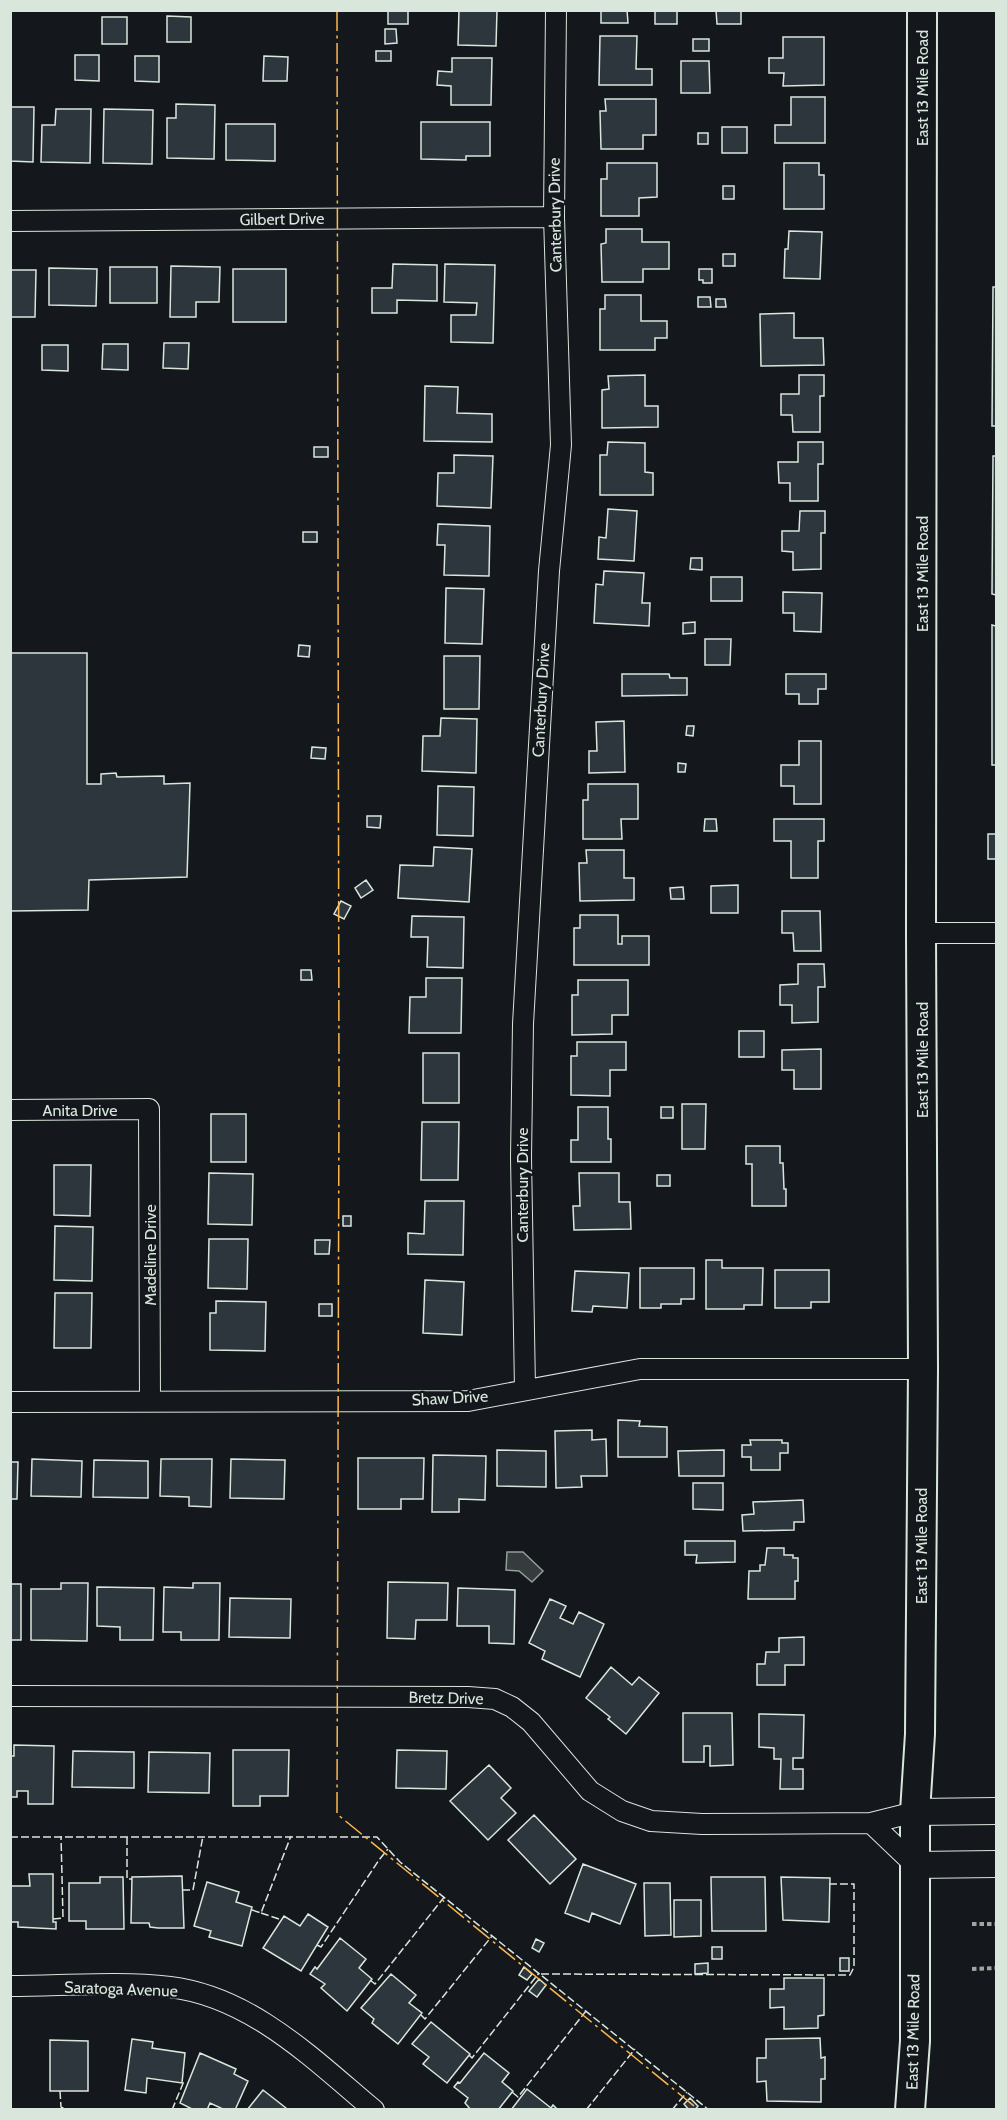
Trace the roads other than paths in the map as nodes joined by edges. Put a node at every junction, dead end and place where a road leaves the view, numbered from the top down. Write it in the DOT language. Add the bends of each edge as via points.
graph roads {
  1 [pos="556,10"];
  2 [pos="922,10"];
  3 [pos="554,217"];
  4 [pos="10,221"];
  5 [pos="921,933"];
  6 [pos="996,933"];
  7 [pos="149,1109"];
  8 [pos="10,1110"];
  9 [pos="923,1369"];
  10 [pos="525,1389"];
  11 [pos="150,1401"];
  12 [pos="10,1402"];
  13 [pos="10,1696"];
  14 [pos="996,1811"];
  15 [pos="915,1812"];
  16 [pos="871,1823"];
  17 [pos="996,1864"];
  18 [pos="915,1865"];
  19 [pos="10,1986"];
  20 [pos="374,2109"];
  21 [pos="910,2109"];
  1 -- 3 [label="street, Canterbury Drive"];
  2 -- 5 [label="main road, East 13 Mile Road"];
  3 -- 4 [label="street, Gilbert Drive"];
  3 -- 10 [label="street, Canterbury Drive" via="561,445 549,571 523,1024"];
  5 -- 6 [label="street"];
  5 -- 9 [label="main road, East 13 Mile Road"];
  7 -- 8 [label="street, Anita Drive"];
  7 -- 11 [label="street, Madeline Drive"];
  9 -- 10 [label="street, Shaw Drive" via="640,1369"];
  9 -- 15 [label="main road, East 13 Mile Road" via="920,1734"];
  10 -- 11 [label="street, Shaw Drive" via="468,1401"];
  11 -- 12 [label="street, Shaw Drive"];
  13 -- 16 [label="street, Bretz Drive" via="495,1699 531,1722 590,1791 622,1811 651,1821"];
  14 -- 15 [label="street"];
  15 -- 16 [label="street, Bretz Drive"];
  15 -- 18 [label="main road, East 13 Mile Road"];
  16 -- 18 [label="street"];
  17 -- 18 [label="street"];
  18 -- 21 [label="main road, East 13 Mile Road" via="915,2041"];
  19 -- 20 [label="street, Saratoga Avenue" via="171,1987 209,1996 254,2016 284,2035"];
}
